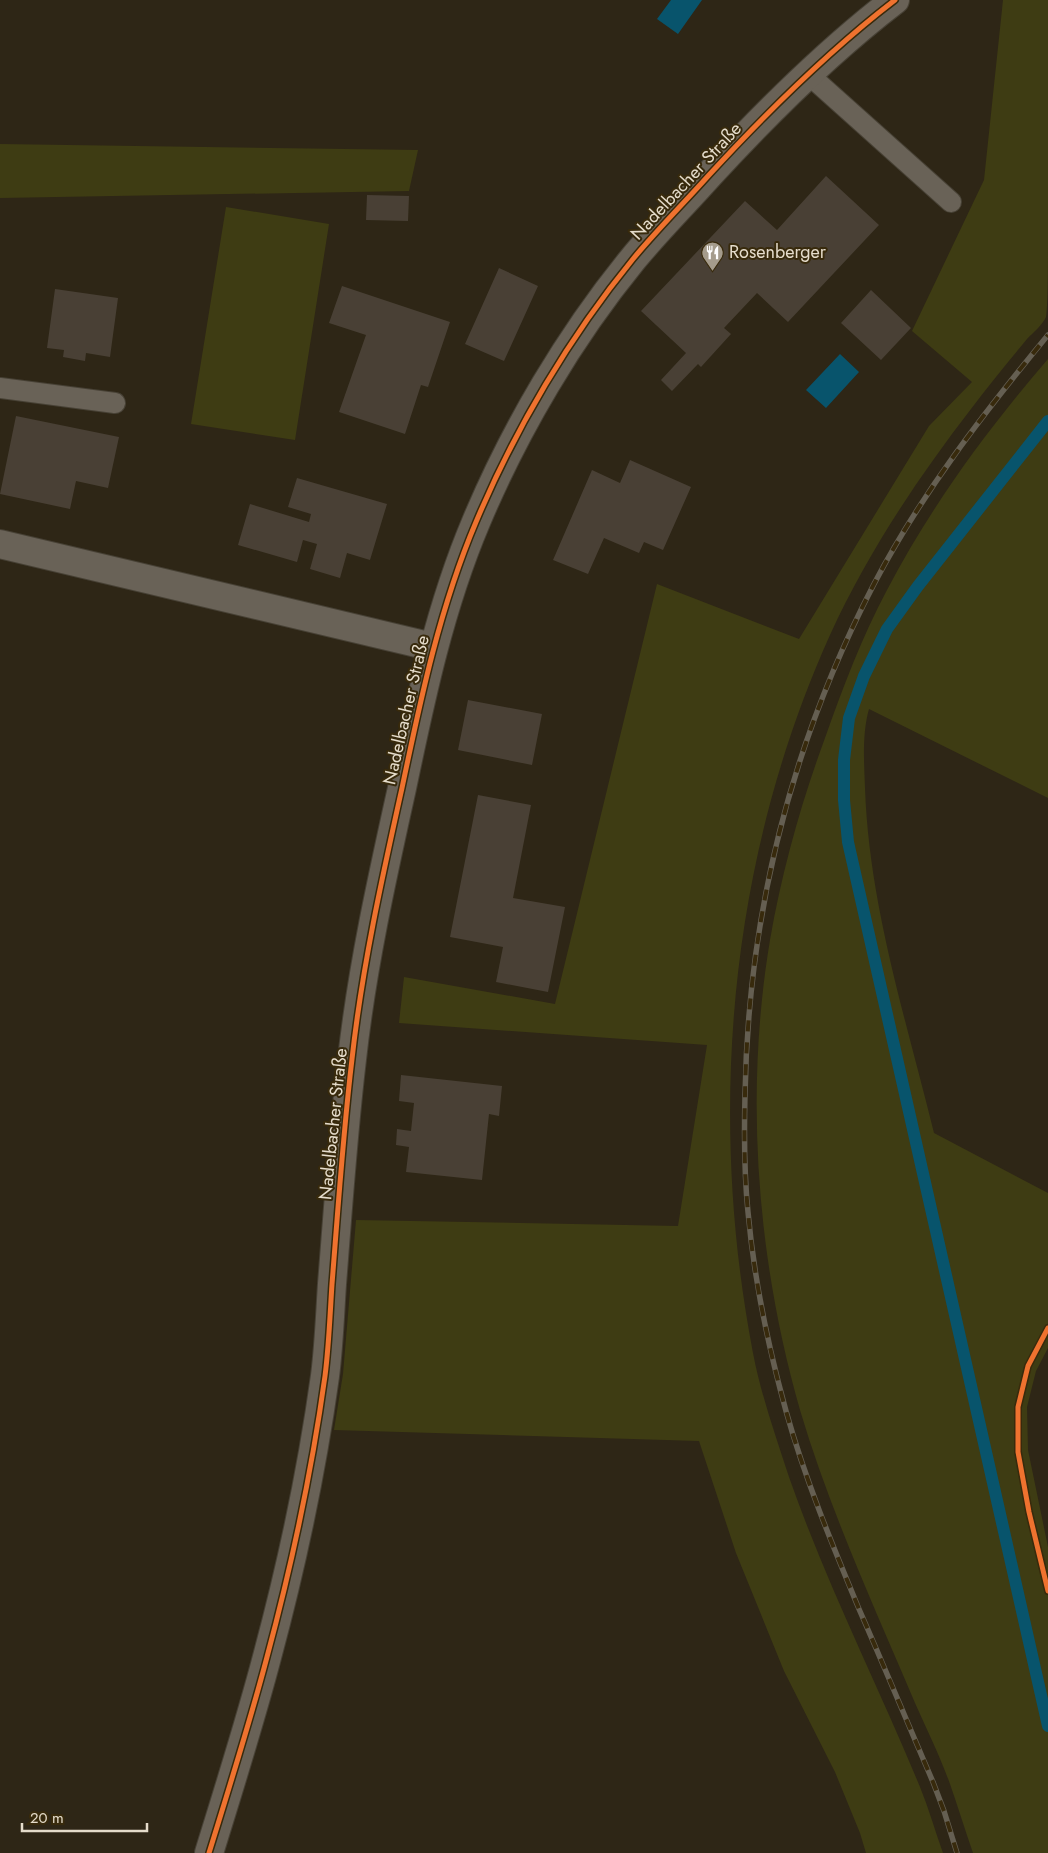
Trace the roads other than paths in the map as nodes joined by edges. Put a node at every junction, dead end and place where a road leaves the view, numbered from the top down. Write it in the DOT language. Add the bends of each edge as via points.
graph roads {
  1 [pos="895,0"];
  2 [pos="808,74"];
  3 [pos="951,202"];
  4 [pos="0,388"];
  5 [pos="115,403"];
  6 [pos="0,544"];
  7 [pos="433,647"];
  8 [pos="209,1853"];
  1 -- 2 [label="street, Nadelbacher Straße"];
  2 -- 3 [label="lane"];
  2 -- 7 [label="street, Nadelbacher Straße" via="733,149 635,256 565,353 485,501"];
  4 -- 5 [label="lane"];
  6 -- 7 [label="street"];
  7 -- 8 [label="street, Nadelbacher Straße" via="378,895 352,1054 325,1371 312,1460 266,1659"];
}
